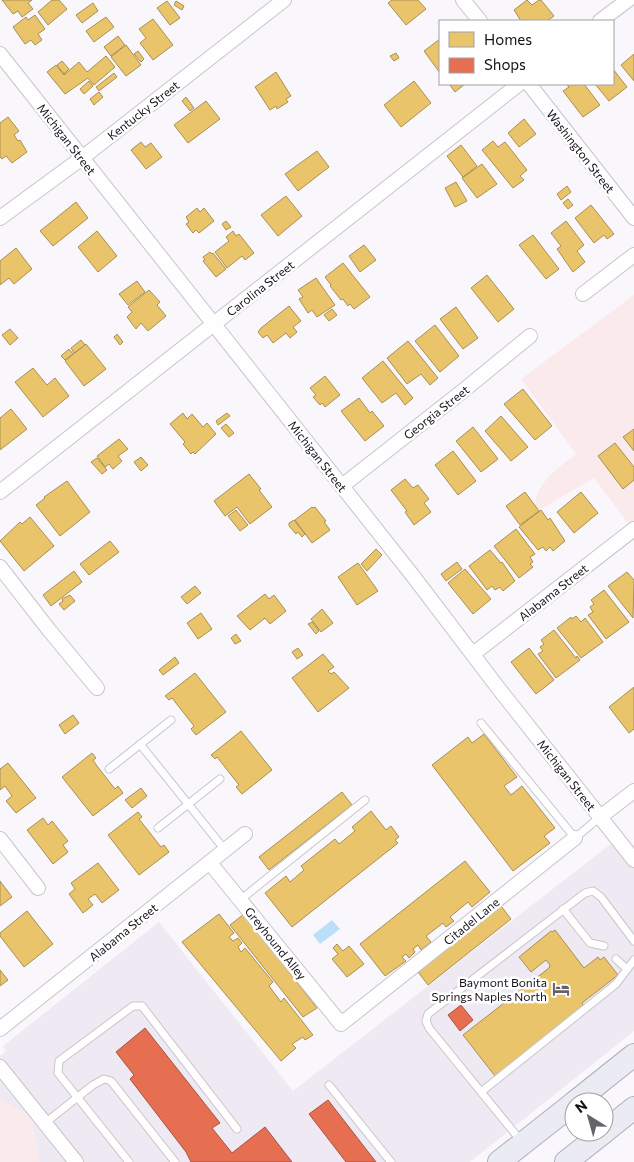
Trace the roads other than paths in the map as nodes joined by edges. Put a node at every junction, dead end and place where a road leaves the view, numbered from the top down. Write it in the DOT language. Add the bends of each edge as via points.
graph roads {
  1 [pos="284,0"];
  2 [pos="463,0"];
  3 [pos="628,0"];
  4 [pos="479,20"];
  5 [pos="601,20"];
  6 [pos="0,54"];
  7 [pos="519,85"];
  8 [pos="530,85"];
  9 [pos="82,158"];
  10 [pos="0,218"];
  11 [pos="634,218"];
  12 [pos="634,255"];
  13 [pos="583,294"];
  14 [pos="214,325"];
  15 [pos="530,336"];
  16 [pos="342,486"];
  17 [pos="0,492"];
  18 [pos="634,529"];
  19 [pos="0,567"];
  20 [pos="473,654"];
  21 [pos="98,688"];
  22 [pos="171,720"];
  23 [pos="481,723"];
  24 [pos="140,744"];
  25 [pos="109,769"];
  26 [pos="220,779"];
  27 [pos="634,791"];
  28 [pos="365,800"];
  29 [pos="189,804"];
  30 [pos="600,817"];
  31 [pos="158,828"];
  32 [pos="245,834"];
  33 [pos="575,838"];
  34 [pos="0,839"];
  35 [pos="225,850"];
  36 [pos="634,860"];
  37 [pos="210,863"];
  38 [pos="38,888"];
  39 [pos="240,900"];
  40 [pos="563,909"];
  41 [pos="634,941"];
  42 [pos="604,946"];
  43 [pos="616,960"];
  44 [pos="634,960"];
  45 [pos="627,969"];
  46 [pos="342,1024"];
  47 [pos="0,1029"];
  48 [pos="634,1055"];
  49 [pos="0,1067"];
  50 [pos="329,1084"];
  51 [pos="480,1092"];
  52 [pos="587,1092"];
  53 [pos="78,1097"];
  54 [pos="634,1108"];
  55 [pos="564,1110"];
  56 [pos="45,1123"];
  57 [pos="614,1124"];
  58 [pos="237,1129"];
  59 [pos="591,1142"];
  60 [pos="523,1144"];
  61 [pos="76,1162"];
  62 [pos="129,1162"];
  63 [pos="175,1162"];
  64 [pos="390,1162"];
  65 [pos="499,1162"];
  66 [pos="566,1162"];
  1 -- 9 [label="street, Kentucky Street"];
  2 -- 4 [label="street"];
  3 -- 5 [label="street"];
  6 -- 9 [label="street, Michigan Street"];
  7 -- 14 [label="street, Carolina Street"];
  8 -- 11 [label="street, Washington Street"];
  9 -- 10 [label="street, Kentucky Street"];
  9 -- 14 [label="street, Michigan Street"];
  12 -- 13 [label="street"];
  14 -- 16 [label="street, Michigan Street"];
  14 -- 17 [label="street, Carolina Street"];
  15 -- 16 [label="street, Georgia Street"];
  16 -- 20 [label="street, Michigan Street"];
  18 -- 20 [label="street, Alabama Street"];
  19 -- 21 [label="street"];
  20 -- 30 [label="street, Michigan Street"];
  22 -- 24 [label="lane"];
  23 -- 33 [label="lane"];
  24 -- 25 [label="lane"];
  24 -- 29 [label="lane"];
  26 -- 29 [label="lane"];
  27 -- 30 [label="street"];
  28 -- 39 [label="lane"];
  29 -- 31 [label="lane"];
  29 -- 35 [label="lane"];
  30 -- 33 [label="lane, Citadel Lane"];
  30 -- 36 [label="street, Michigan Street"];
  32 -- 35 [label="street, Alabama Street"];
  33 -- 46 [label="street, Citadel Lane"];
  34 -- 38 [label="street"];
  35 -- 37 [label="street, Alabama Street"];
  37 -- 39 [label="street, Greyhound Alley"];
  37 -- 47 [label="street, Alabama Street"];
  39 -- 46 [label="street, Greyhound Alley"];
  40 -- 41 [label="lane" via="585,892 593,891 601,896"];
  40 -- 42 [label="lane" via="590,943"];
  40 -- 51 [label="lane" via="428,1014 428,1028"];
  43 -- 45 [label="lane"];
  44 -- 45 [label="lane"];
  45 -- 51 [label="lane" via="616,984"];
  48 -- 52 [label="main road"];
  49 -- 56 [label="street"];
  50 -- 64 [label="lane"];
  51 -- 60 [label="lane"];
  53 -- 56 [label="lane"];
  53 -- 58 [label="lane" via="58,1073 58,1061 133,1006 142,1006"];
  53 -- 62 [label="lane"];
  53 -- 63 [label="lane" via="104,1079 111,1081"];
  54 -- 57 [label="main road"];
  55 -- 60 [label="main road"];
  56 -- 61 [label="street"];
  59 -- 66 [label="main road"];
  60 -- 65 [label="main road"];
}
